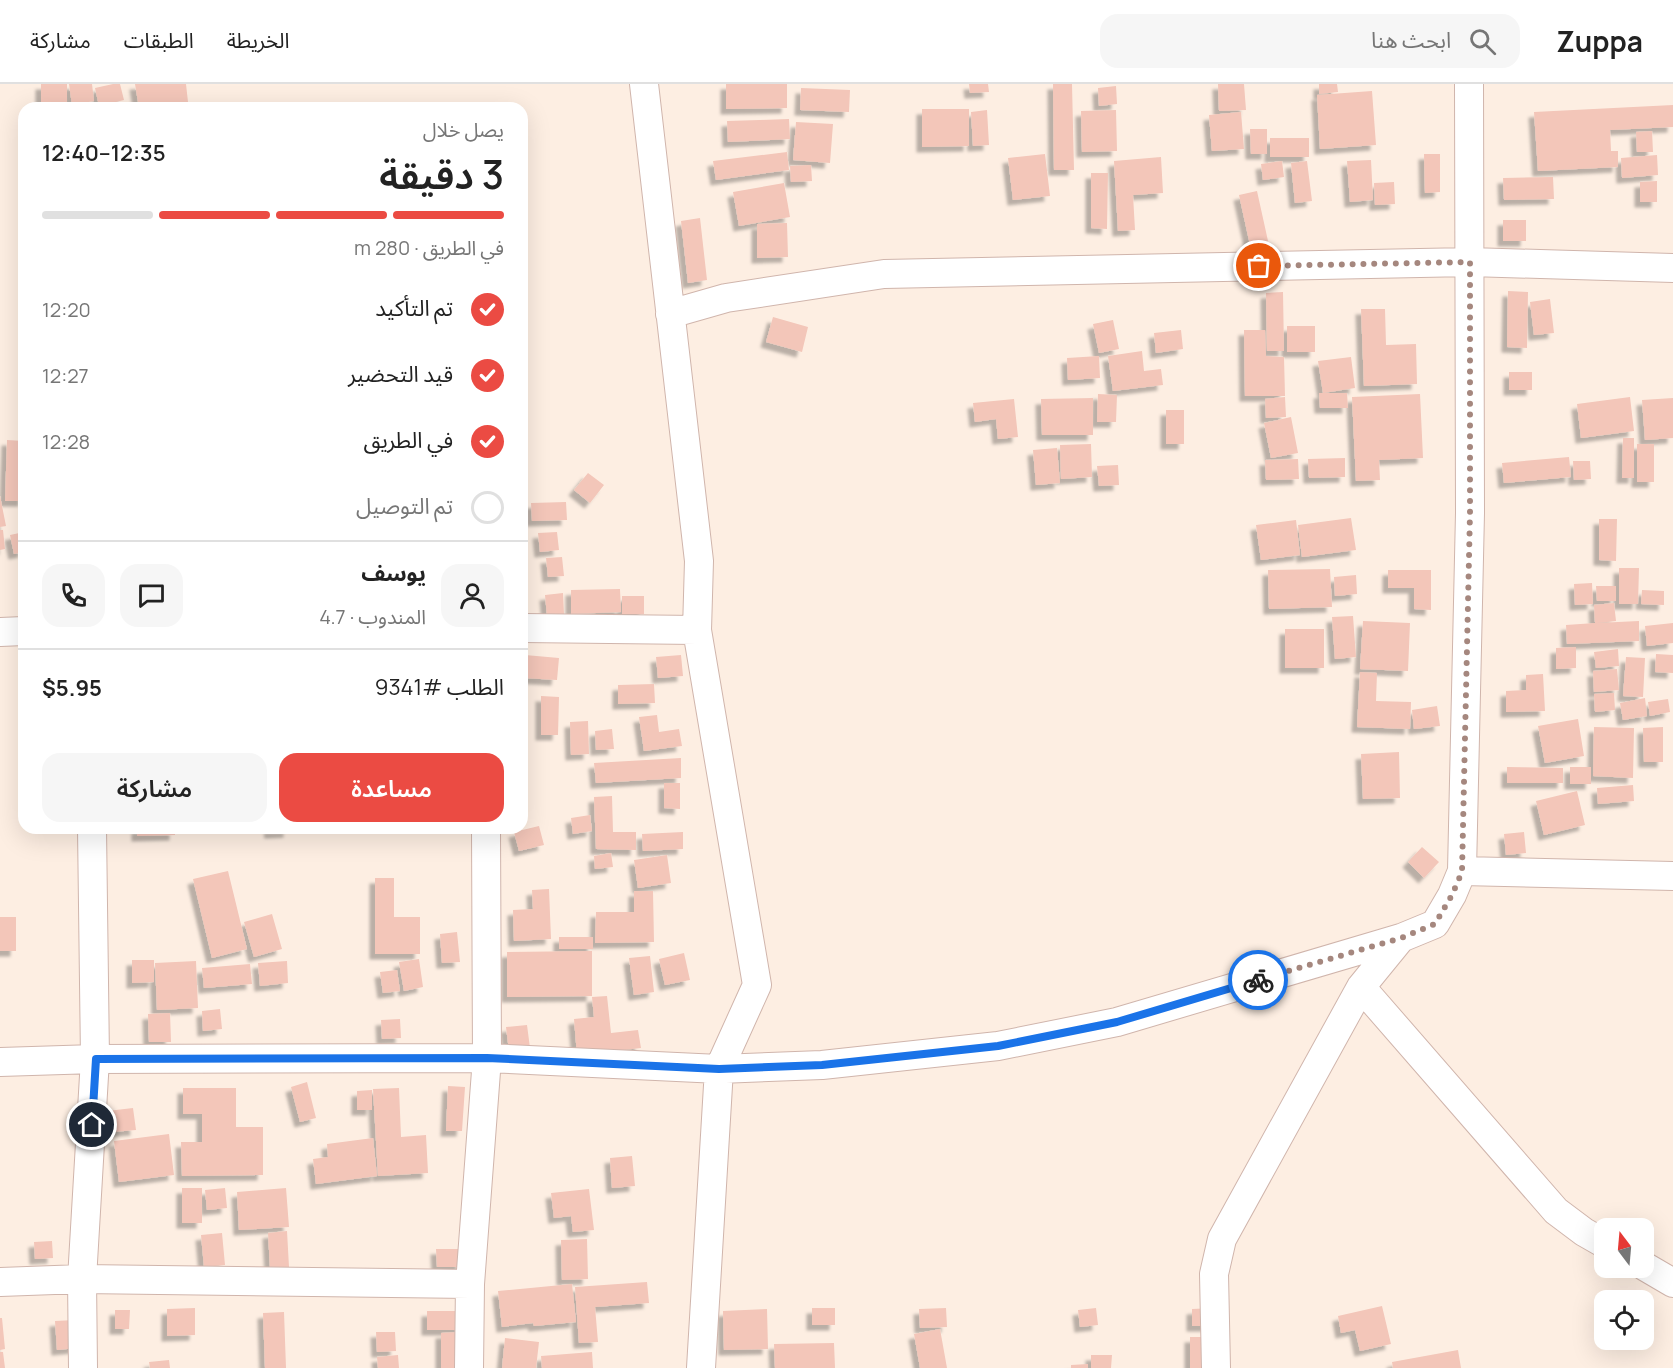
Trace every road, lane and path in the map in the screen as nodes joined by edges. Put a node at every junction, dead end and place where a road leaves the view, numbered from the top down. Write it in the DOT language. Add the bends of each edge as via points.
graph roads {
  1 [pos="644,84"];
  2 [pos="1469,84"];
  3 [pos="1470,262"];
  4 [pos="1673,268"];
  5 [pos="670,314"];
  6 [pos="528,628"];
  7 [pos="697,630"];
  8 [pos="0,632"];
  9 [pos="18,632"];
  10 [pos="92,834"];
  11 [pos="486,834"];
  12 [pos="1462,872"];
  13 [pos="1673,876"];
  14 [pos="1401,938"];
  15 [pos="1361,987"];
  16 [pos="487,1058"];
  17 [pos="96,1059"];
  18 [pos="0,1062"];
  19 [pos="719,1069"];
  20 [pos="1594,1238"];
  21 [pos="1654,1272"];
  22 [pos="82,1280"];
  23 [pos="0,1282"];
  24 [pos="1673,1283"];
  25 [pos="470,1284"];
  26 [pos="83,1368"];
  27 [pos="469,1368"];
  28 [pos="700,1368"];
  29 [pos="1216,1368"];
  1 -- 5 [label="street"];
  2 -- 3 [label="street"];
  3 -- 4 [label="street"];
  3 -- 5 [label="street" via="884,274 726,298"];
  3 -- 12 [label="street" via="1470,513"];
  5 -- 7 [label="street" via="699,561"];
  6 -- 7 [label="street"];
  7 -- 19 [label="street" via="757,985"];
  8 -- 9 [label="street"];
  10 -- 17 [label="street"];
  11 -- 16 [label="street"];
  12 -- 13 [label="street"];
  12 -- 14 [label="street" via="1435,924"];
  14 -- 15 [label="street"];
  14 -- 19 [label="street" via="1117,1022 998,1046 822,1065"];
  15 -- 20 [label="street" via="1556,1211"];
  15 -- 29 [label="street" via="1221,1239 1214,1274"];
  16 -- 17 [label="street"];
  16 -- 19 [label="street"];
  16 -- 25 [label="street"];
  17 -- 18 [label="street"];
  17 -- 22 [label="street"];
  19 -- 28 [label="street"];
  21 -- 24 [label="street"];
  22 -- 23 [label="street"];
  22 -- 25 [label="street"];
  22 -- 26 [label="street"];
  25 -- 27 [label="street"];
}
